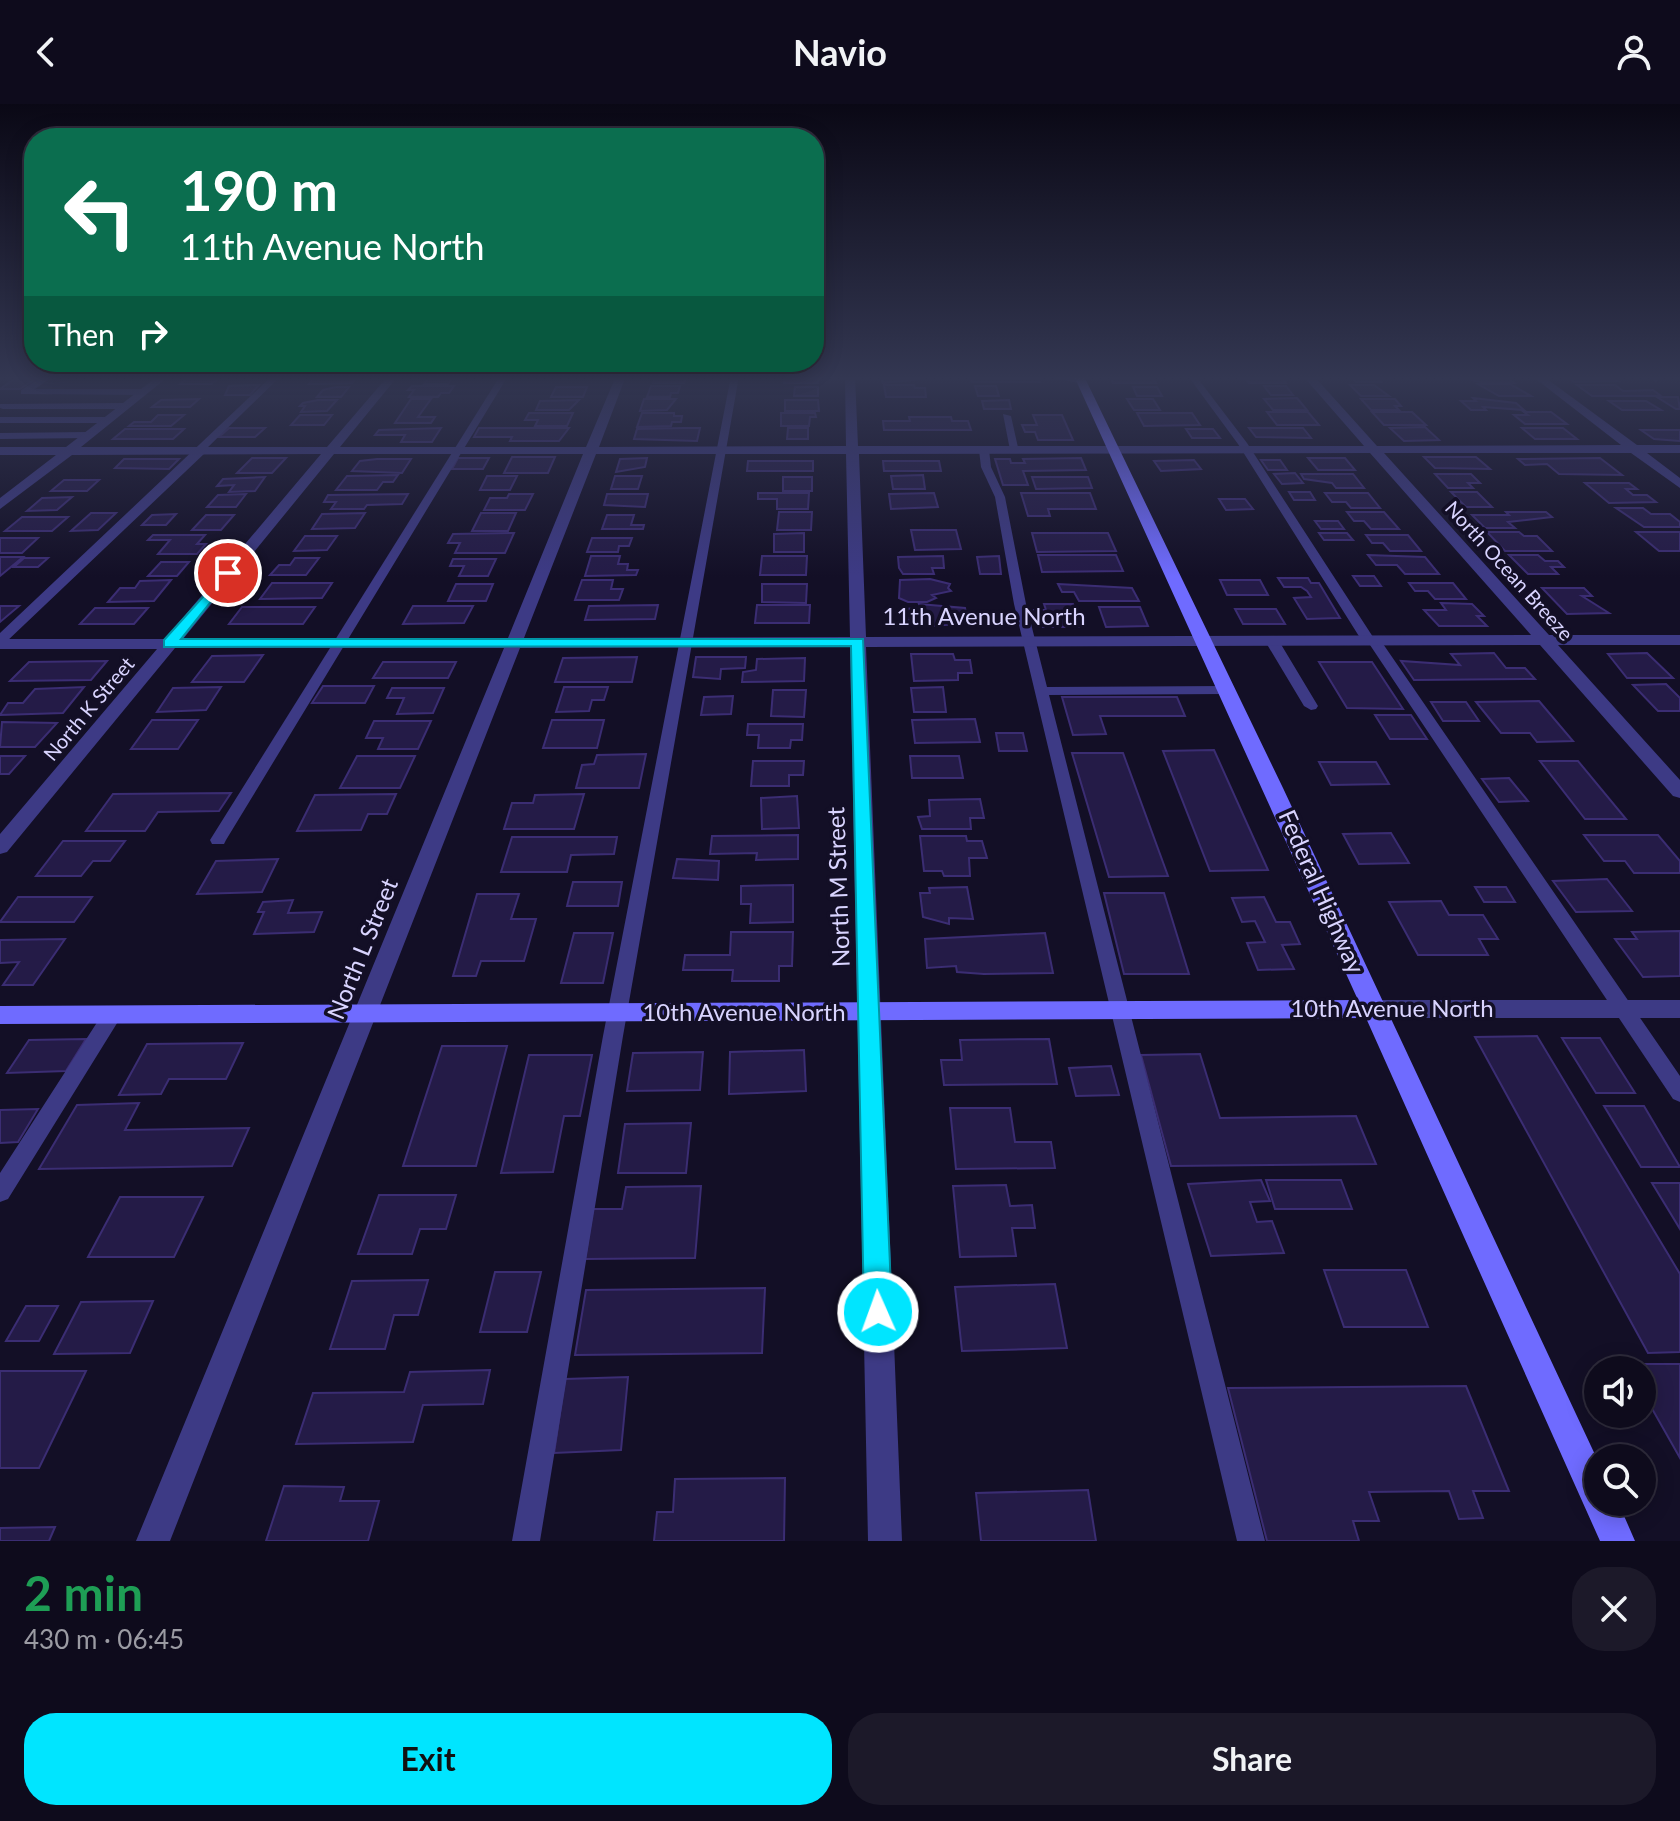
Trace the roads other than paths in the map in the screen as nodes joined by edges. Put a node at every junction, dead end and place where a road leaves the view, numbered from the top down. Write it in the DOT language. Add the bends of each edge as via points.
graph roads {
  1 [pos="78,443"];
  2 [pos="208,443"];
  3 [pos="337,443"];
  4 [pos="464,443"];
  5 [pos="594,443"];
  6 [pos="723,443"];
  7 [pos="852,443"];
  8 [pos="1013,443"];
  9 [pos="1111,443"];
  10 [pos="1239,443"];
  11 [pos="1369,443"];
  12 [pos="1626,443"];
  13 [pos="1114,449"];
  14 [pos="1243,449"];
  15 [pos="1374,449"];
  16 [pos="1634,449"];
  17 [pos="1680,449"];
  18 [pos="591,450"];
  19 [pos="722,450"];
  20 [pos="852,450"];
  21 [pos="984,450"];
  22 [pos="1015,450"];
  23 [pos="0,451"];
  24 [pos="68,451"];
  25 [pos="200,451"];
  26 [pos="330,451"];
  27 [pos="459,451"];
  28 [pos="1680,484"];
  29 [pos="0,505"];
  30 [pos="1680,640"];
  31 [pos="1030,641"];
  32 [pos="1203,641"];
  33 [pos="1272,641"];
  34 [pos="1372,641"];
  35 [pos="1545,641"];
  36 [pos="0,642"];
  37 [pos="684,642"];
  38 [pos="858,642"];
  39 [pos="169,643"];
  40 [pos="341,643"];
  41 [pos="514,643"];
  42 [pos="1226,690"];
  43 [pos="1042,691"];
  44 [pos="1311,706"];
  45 [pos="1680,792"];
  46 [pos="218,840"];
  47 [pos="0,847"];
  48 [pos="1374,1009"];
  49 [pos="1623,1009"];
  50 [pos="1680,1009"];
  51 [pos="1119,1011"];
  52 [pos="617,1013"];
  53 [pos="869,1013"];
  54 [pos="365,1014"];
  55 [pos="0,1015"];
  56 [pos="112,1015"];
  57 [pos="1680,1093"];
  58 [pos="0,1192"];
  59 [pos="1584,1467"];
  60 [pos="1606,1516"];
  61 [pos="153,1541"];
  62 [pos="526,1541"];
  63 [pos="885,1541"];
  64 [pos="1251,1541"];
  65 [pos="1618,1541"];
  1 -- 24 [label="street"];
  2 -- 25 [label="lane"];
  3 -- 26 [label="street, North K Street"];
  4 -- 27 [label="lane"];
  5 -- 18 [label="street, North L Street"];
  6 -- 19 [label="lane"];
  7 -- 20 [label="street, North M Street"];
  8 -- 22 [label="lane"];
  9 -- 13 [label="main road, Federal Highway"];
  10 -- 14 [label="lane"];
  11 -- 15 [label="street, North Ocean Breeze"];
  12 -- 16 [label="street"];
  13 -- 14 [label="street"];
  13 -- 22 [label="street"];
  13 -- 32 [label="main road, Federal Highway"];
  14 -- 15 [label="street"];
  14 -- 34 [label="lane"];
  15 -- 16 [label="street"];
  15 -- 35 [label="street, North Ocean Breeze"];
  16 -- 17 [label="street"];
  16 -- 28 [label="street"];
  18 -- 19 [label="street"];
  18 -- 27 [label="street"];
  18 -- 41 [label="street, North L Street"];
  19 -- 20 [label="street"];
  19 -- 37 [label="lane"];
  20 -- 21 [label="street"];
  20 -- 38 [label="street, North M Street"];
  21 -- 22 [label="street"];
  21 -- 31 [label="lane" via="1000,497"];
  23 -- 24 [label="street"];
  24 -- 25 [label="street"];
  24 -- 29 [label="street"];
  25 -- 26 [label="street"];
  25 -- 36 [label="lane"];
  26 -- 27 [label="street"];
  26 -- 39 [label="street, North K Street"];
  27 -- 40 [label="lane"];
  30 -- 35 [label="street, 11th Avenue North"];
  31 -- 32 [label="street, 11th Avenue North"];
  31 -- 38 [label="street, 11th Avenue North"];
  31 -- 43 [label="lane"];
  32 -- 33 [label="street, 11th Avenue North"];
  32 -- 42 [label="main road, Federal Highway"];
  33 -- 34 [label="street, 11th Avenue North"];
  33 -- 44 [label="lane"];
  34 -- 35 [label="street, 11th Avenue North"];
  34 -- 49 [label="lane"];
  35 -- 45 [label="street, North Ocean Breeze"];
  36 -- 39 [label="street, 11th Avenue North"];
  37 -- 38 [label="street, 11th Avenue North"];
  37 -- 41 [label="street, 11th Avenue North"];
  37 -- 52 [label="lane"];
  38 -- 53 [label="street, North M Street"];
  39 -- 40 [label="street, 11th Avenue North"];
  39 -- 47 [label="street, North K Street"];
  40 -- 41 [label="street, 11th Avenue North"];
  40 -- 46 [label="lane"];
  41 -- 54 [label="street, North L Street"];
  42 -- 43 [label="lane"];
  42 -- 48 [label="main road, Federal Highway"];
  43 -- 51 [label="lane"];
  48 -- 49 [label="street, 10th Avenue North"];
  48 -- 51 [label="main road, 10th Avenue North"];
  48 -- 59 [label="main road, Federal Highway"];
  49 -- 50 [label="street, 10th Avenue North"];
  49 -- 57 [label="lane"];
  51 -- 53 [label="main road, 10th Avenue North"];
  51 -- 64 [label="lane"];
  52 -- 53 [label="main road, 10th Avenue North"];
  52 -- 54 [label="main road, 10th Avenue North"];
  52 -- 62 [label="lane"];
  53 -- 63 [label="street, North M Street"];
  54 -- 56 [label="main road, 10th Avenue North"];
  54 -- 61 [label="street, North L Street"];
  55 -- 56 [label="main road, 10th Avenue North"];
  56 -- 58 [label="lane"];
  60 -- 65 [label="main road, Federal Highway"];
}
